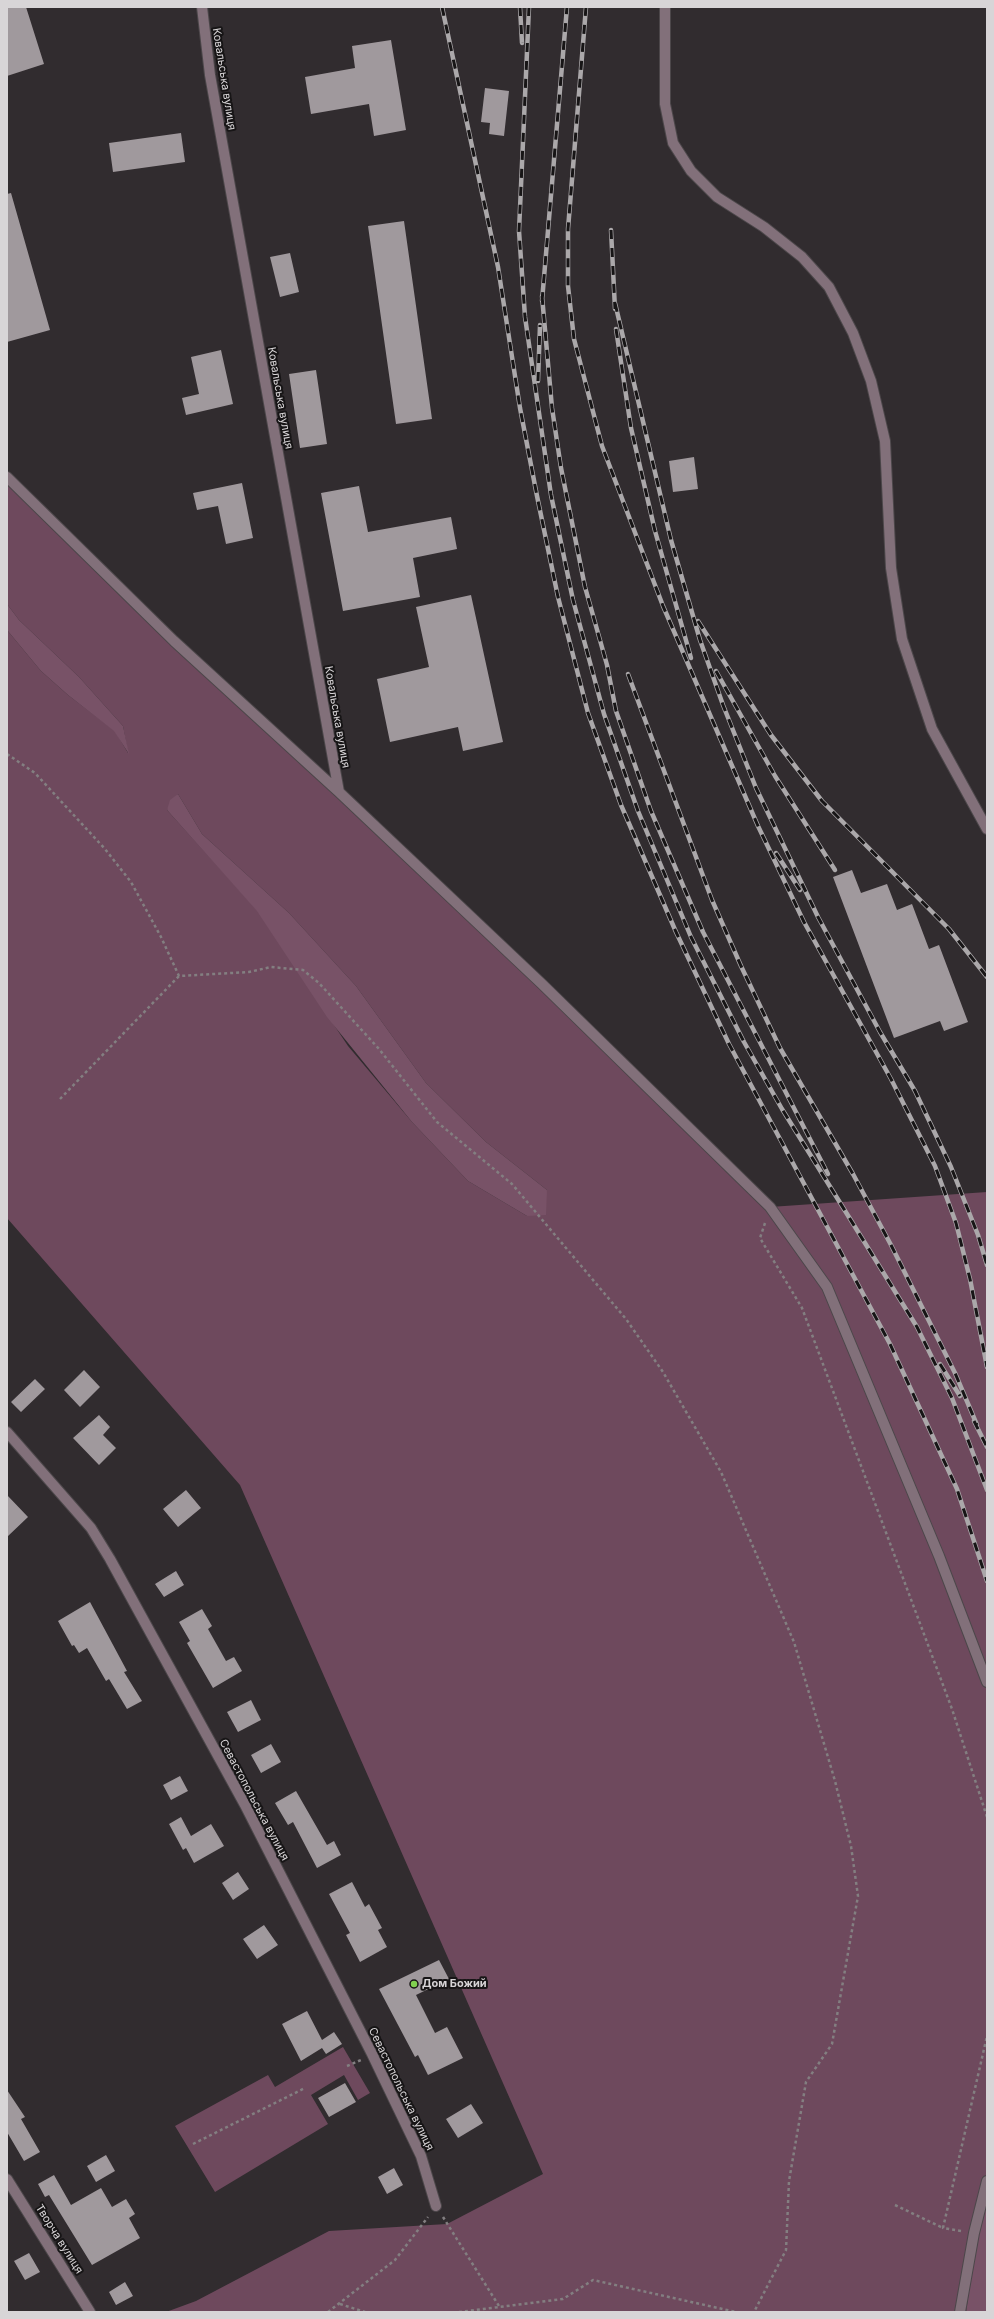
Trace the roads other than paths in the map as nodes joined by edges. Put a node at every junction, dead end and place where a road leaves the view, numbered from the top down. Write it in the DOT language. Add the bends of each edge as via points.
graph roads {
  1 [pos="202,7"];
  2 [pos="665,7"];
  3 [pos="7,477"];
  4 [pos="338,792"];
  5 [pos="987,830"];
  6 [pos="7,1432"];
  7 [pos="987,1682"];
  8 [pos="7,2179"];
  9 [pos="987,2181"];
  10 [pos="436,2206"];
  11 [pos="90,2312"];
  12 [pos="960,2312"];
  1 -- 4 [label="street, Ковальська вулиця" via="210,75"];
  2 -- 5 [label="street" via="665,104 673,143 691,171 717,196 764,227 802,257 829,287 853,333 871,381 885,441 891,568 902,639 932,729"];
  3 -- 4 [label="street" via="174,641"];
  4 -- 7 [label="street" via="547,989 770,1207 827,1287 936,1548"];
  6 -- 10 [label="street, Севастопольська вулиця" via="91,1528 110,1559 245,1805 372,2054 421,2156"];
  8 -- 11 [label="street, Творча вулиця"];
  9 -- 12 [label="street" via="974,2233"];
}
